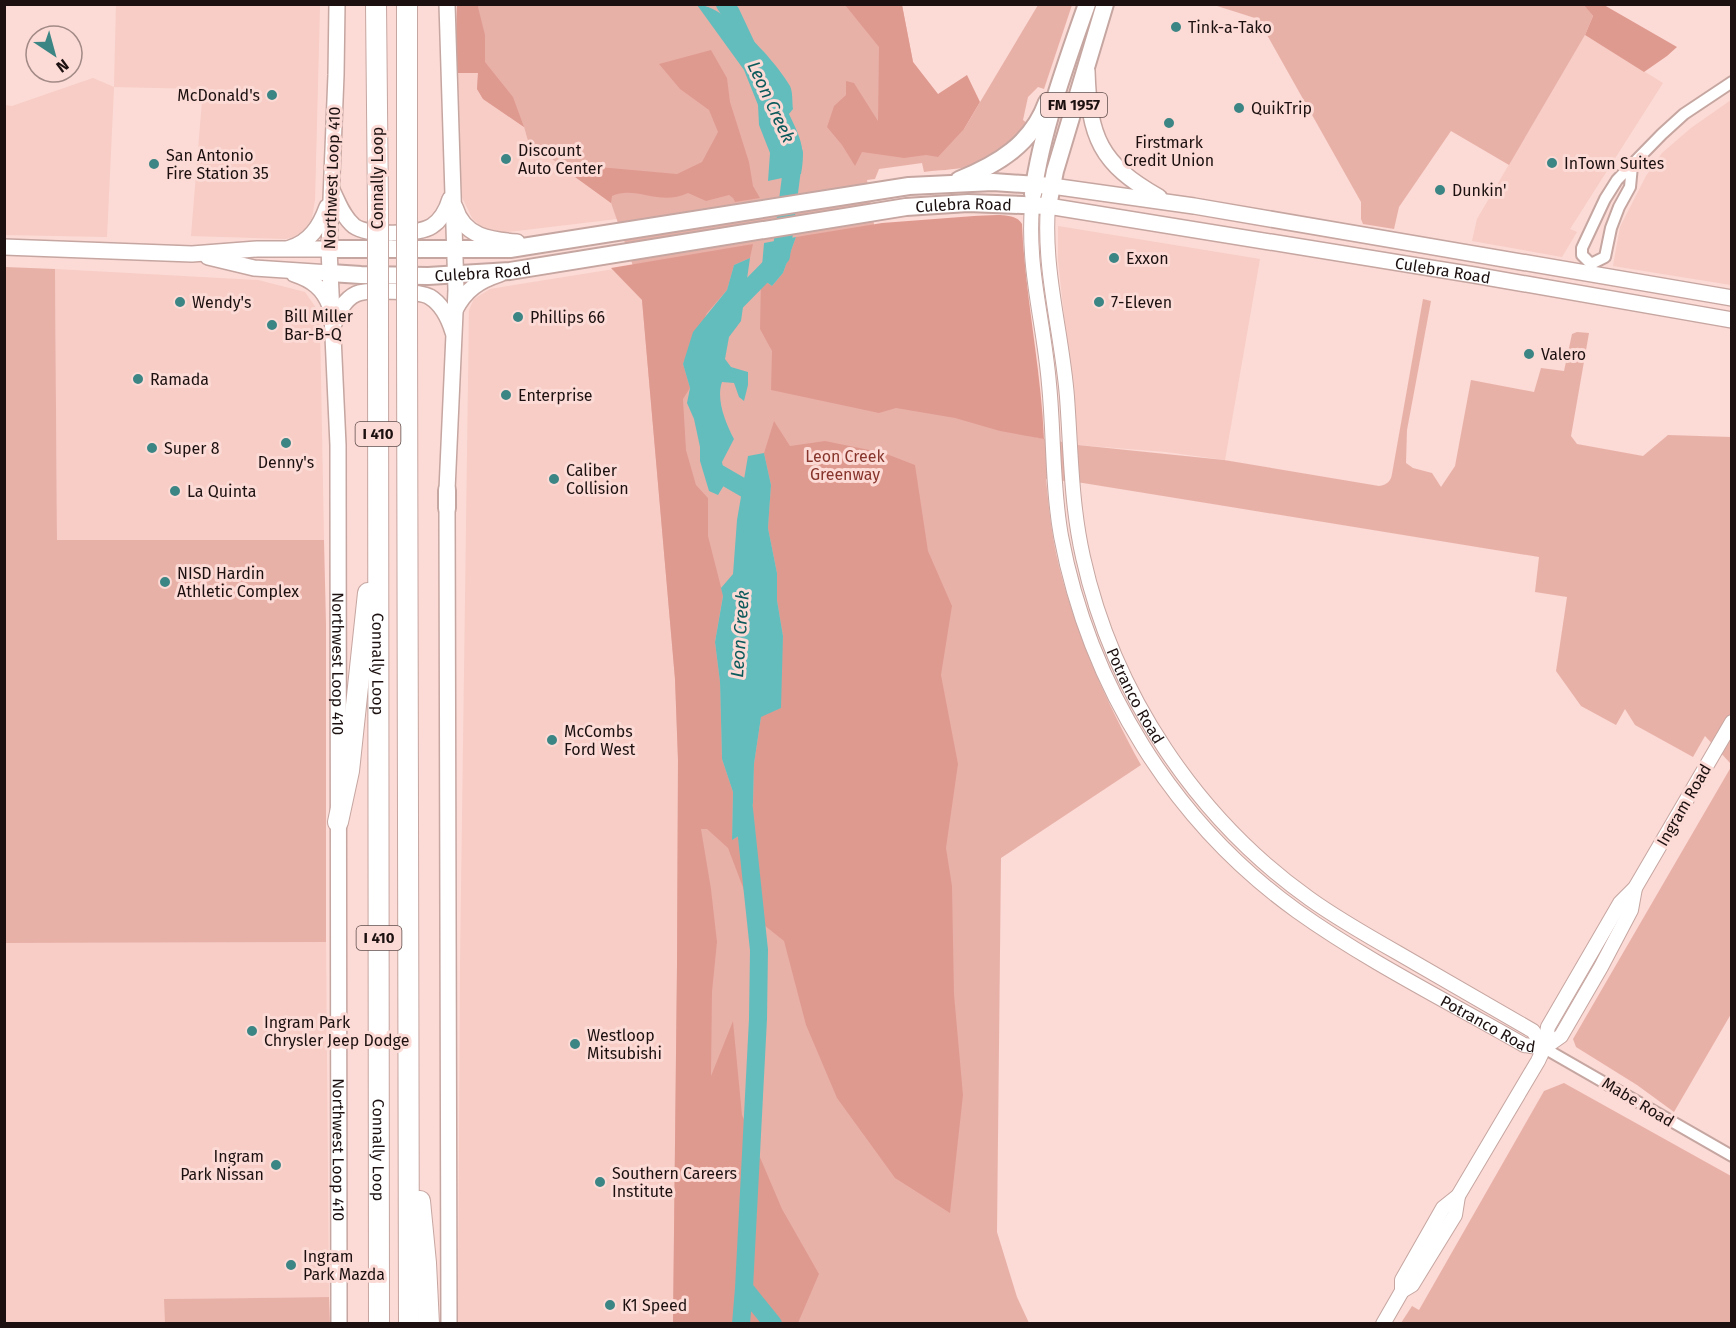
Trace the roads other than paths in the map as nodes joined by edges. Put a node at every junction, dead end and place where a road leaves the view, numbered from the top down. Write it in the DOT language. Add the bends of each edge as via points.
graph roads {
  1 [pos="337,4"];
  2 [pos="376,4"];
  3 [pos="407,4"];
  4 [pos="447,4"];
  5 [pos="1087,4"];
  6 [pos="1105,4"];
  7 [pos="1068,59"];
  8 [pos="1086,62"];
  9 [pos="1731,82"];
  10 [pos="1632,166"];
  11 [pos="951,183"];
  12 [pos="1035,184"];
  13 [pos="1052,186"];
  14 [pos="331,187"];
  15 [pos="452,192"];
  16 [pos="1170,203"];
  17 [pos="1040,206"];
  18 [pos="541,244"];
  19 [pos="4,247"];
  20 [pos="285,249"];
  21 [pos="329,249"];
  22 [pos="454,250"];
  23 [pos="192,254"];
  24 [pos="1589,269"];
  25 [pos="276,271"];
  26 [pos="510,271"];
  27 [pos="330,273"];
  28 [pos="455,274"];
  29 [pos="1584,294"];
  30 [pos="1731,298"];
  31 [pos="456,310"];
  32 [pos="332,320"];
  33 [pos="1731,320"];
  34 [pos="454,335"];
  35 [pos="447,490"];
  36 [pos="1074,503"];
  37 [pos="1057,506"];
  38 [pos="447,508"];
  39 [pos="378,553"];
  40 [pos="1127,683"];
  41 [pos="1112,690"];
  42 [pos="1731,722"];
  43 [pos="338,822"];
  44 [pos="1380,943"];
  45 [pos="1371,957"];
  46 [pos="1544,1048"];
  47 [pos="409,1102"];
  48 [pos="1731,1156"];
  49 [pos="339,1323"];
  50 [pos="379,1323"];
  51 [pos="409,1323"];
  52 [pos="429,1323"];
  53 [pos="449,1323"];
  54 [pos="1383,1323"];
  1 -- 14 [label="main road, Northwest Loop 410"];
  2 -- 39 [label="highway, Connally Loop / I 410, bridge"];
  3 -- 47 [label="highway, Connally Loop / I 410, bridge"];
  4 -- 15 [label="main road"];
  5 -- 7 [label="main road, Potranco Road / FM 1957"];
  6 -- 8 [label="main road, Potranco Road / FM 1957"];
  7 -- 11 [label="main road" via="1034,128 1019,146 1000,161"];
  7 -- 12 [label="main road, Potranco Road / FM 1957"];
  8 -- 13 [label="main road, Potranco Road / FM 1957"];
  8 -- 16 [label="main road" via="1090,117 1102,149 1127,177"];
  9 -- 10 [label="street" via="1684,114"];
  10 -- 24 [label="street" via="1630,187 1611,228 1605,257"];
  10 -- 24 [label="street" via="1605,199 1582,248"];
  11 -- 12 [label="main road, Culebra Road"];
  11 -- 18 [label="main road, Culebra Road" via="877,190"];
  12 -- 13 [label="main road, Culebra Road"];
  12 -- 17 [label="main road, Potranco Road / FM 1957"];
  13 -- 16 [label="main road, Culebra Road"];
  13 -- 17 [label="main road, Potranco Road / FM 1957"];
  14 -- 15 [label="main road" via="352,224 375,232 429,228 443,214"];
  14 -- 20 [label="main road" via="317,228 303,242"];
  14 -- 21 [label="main road, Northwest Loop 410"];
  15 -- 18 [label="main road" via="461,220 478,236"];
  15 -- 22 [label="main road"];
  16 -- 24 [label="main road, Culebra Road"];
  17 -- 26 [label="main road, Culebra Road" via="952,204 880,211"];
  17 -- 29 [label="main road, Culebra Road"];
  17 -- 36 [label="street, Potranco Road" via="1066,380"];
  17 -- 37 [label="street, Potranco Road" via="1031,244 1049,382"];
  18 -- 22 [label="main road, Culebra Road"];
  19 -- 23 [label="main road, Culebra Road"];
  20 -- 21 [label="main road, Culebra Road"];
  20 -- 23 [label="main road, Culebra Road"];
  21 -- 22 [label="main road, Culebra Road"];
  21 -- 27 [label="main road, Northwest Loop 410"];
  22 -- 28 [label="main road"];
  23 -- 25 [label="main road, Culebra Road"];
  24 -- 29 [label="street"];
  24 -- 30 [label="main road, Culebra Road"];
  25 -- 27 [label="main road, Culebra Road"];
  25 -- 32 [label="main road" via="314,283 327,299"];
  26 -- 28 [label="main road, Culebra Road"];
  26 -- 31 [label="main road" via="475,284"];
  27 -- 28 [label="main road, Culebra Road"];
  27 -- 32 [label="main road, Northwest Loop 410"];
  28 -- 31 [label="main road"];
  29 -- 33 [label="main road, Culebra Road"];
  31 -- 34 [label="main road"];
  32 -- 34 [label="main road" via="358,293 419,293 439,305"];
  32 -- 43 [label="main road, Northwest Loop 410" via="338,484"];
  34 -- 35 [label="main road"];
  35 -- 38 [label="main road"];
  36 -- 37 [label="street"];
  36 -- 40 [label="street, Potranco Road" via="1095,602"];
  37 -- 41 [label="street, Potranco Road" via="1079,608"];
  38 -- 53 [label="main road"];
  39 -- 43 [label="highway" via="366,600 350,771"];
  39 -- 50 [label="highway, Connally Loop / I 410"];
  40 -- 41 [label="street"];
  40 -- 44 [label="street, Potranco Road" via="1170,756 1225,825 1296,889"];
  41 -- 45 [label="street, Potranco Road" via="1162,774 1227,851 1289,904"];
  42 -- 46 [label="street, Ingram Road" via="1635,888 1620,903 1548,1027"];
  43 -- 49 [label="main road, Northwest Loop 410"];
  44 -- 45 [label="street"];
  44 -- 46 [label="street, Potranco Road" via="1533,1031"];
  45 -- 46 [label="street, Potranco Road" via="1524,1045"];
  46 -- 48 [label="street, Mabe Road"];
  46 -- 54 [label="street, Ingram Road" via="1458,1196 1443,1208 1402,1280 1402,1291"];
  47 -- 51 [label="highway, Connally Loop / I 410"];
  47 -- 52 [label="highway"];
}
